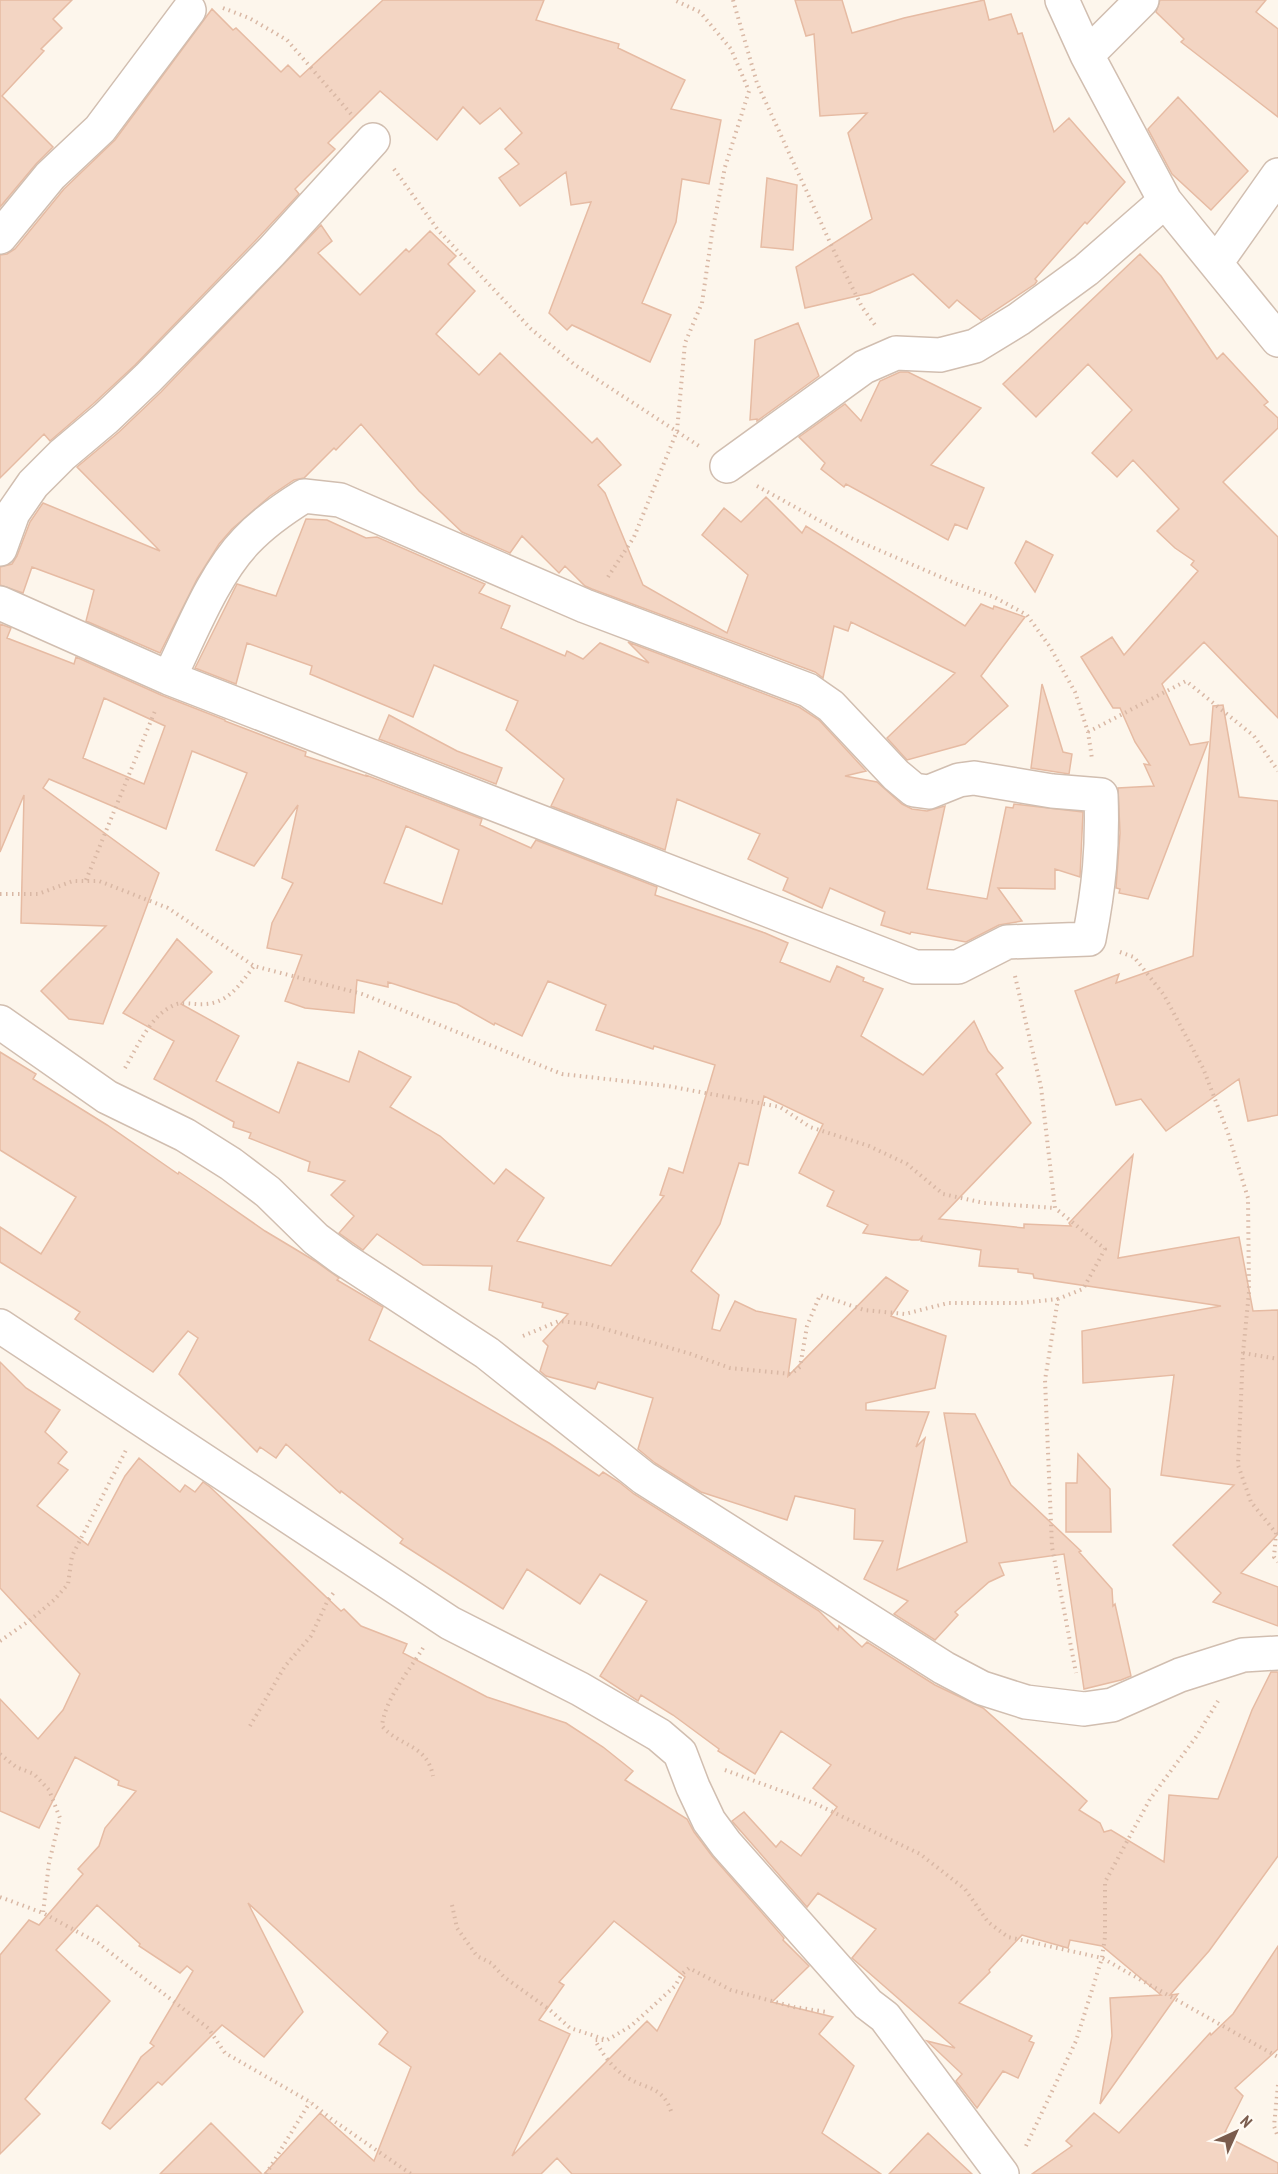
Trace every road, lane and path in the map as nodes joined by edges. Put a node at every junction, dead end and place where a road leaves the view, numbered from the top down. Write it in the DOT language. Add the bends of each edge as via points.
graph roads {
  1 [pos="674,0"];
  2 [pos="733,0"];
  3 [pos="1062,0"];
  4 [pos="1142,0"];
  5 [pos="189,10"];
  6 [pos="1087,55"];
  7 [pos="758,83"];
  8 [pos="749,91"];
  9 [pos="373,140"];
  10 [pos="1278,175"];
  11 [pos="1165,201"];
  12 [pos="0,237"];
  13 [pos="1216,263"];
  14 [pos="1278,340"];
  15 [pos="896,353"];
  16 [pos="677,431"];
  17 [pos="727,466"];
  18 [pos="0,549"];
  19 [pos="0,603"];
  20 [pos="585,606"];
  21 [pos="169,678"];
  22 [pos="1088,732"];
  23 [pos="1278,771"];
  24 [pos="1101,795"];
  25 [pos="86,880"];
  26 [pos="0,894"];
  27 [pos="1089,939"];
  28 [pos="1007,942"];
  29 [pos="254,966"];
  30 [pos="0,1022"];
  31 [pos="107,1097"];
  32 [pos="1055,1208"];
  33 [pos="1058,1299"];
  34 [pos="0,1326"];
  35 [pos="487,1353"];
  36 [pos="1243,1353"];
  37 [pos="1278,1359"];
  38 [pos="142,1420"];
  39 [pos="358,1562"];
  40 [pos="1278,1562"];
  41 [pos="441,1617"];
  42 [pos="0,1641"];
  43 [pos="1278,1653"];
  44 [pos="1242,1655"];
  45 [pos="1084,1709"];
  46 [pos="250,1726"];
  47 [pos="0,1754"];
  48 [pos="680,1754"];
  49 [pos="433,1776"];
  50 [pos="0,1897"];
  51 [pos="452,1905"];
  52 [pos="43,1913"];
  53 [pos="1102,1958"];
  54 [pos="868,2004"];
  55 [pos="607,2040"];
  56 [pos="1278,2056"];
  57 [pos="1278,2085"];
  58 [pos="310,2102"];
  59 [pos="671,2111"];
  60 [pos="1278,2136"];
  61 [pos="1013,2164"];
  62 [pos="266,2174"];
  63 [pos="411,2174"];
  1 -- 8 [label="path" via="700,12 731,49"];
  2 -- 7 [label="path"];
  3 -- 6 [label="street"];
  4 -- 6 [label="street"];
  5 -- 9 [label="path" via="208,2 287,39"];
  5 -- 12 [label="street" via="100,129 50,176"];
  6 -- 11 [label="street"];
  7 -- 8 [label="path"];
  7 -- 15 [label="path" via="862,307"];
  8 -- 16 [label="path" via="725,167 702,303 685,343"];
  9 -- 16 [label="path" via="438,230 531,329 575,365"];
  9 -- 18 [label="street" via="148,378 33,484 13,513"];
  10 -- 13 [label="street"];
  11 -- 13 [label="street"];
  11 -- 15 [label="street" via="1086,270 975,346 940,355"];
  13 -- 14 [label="street"];
  15 -- 17 [label="street" via="864,367"];
  16 -- 20 [label="path" via="634,537"];
  17 -- 22 [label="path" via="765,492 851,538 994,597 1027,615 1075,692"];
  19 -- 21 [label="street"];
  20 -- 21 [label="street" via="340,500 304,496 245,542 220,576"];
  20 -- 24 [label="street" via="808,690 831,706 914,790 929,792 974,777"];
  21 -- 25 [label="path"];
  21 -- 28 [label="street" via="915,967 958,967"];
  22 -- 23 [label="path" via="1186,681 1254,736"];
  22 -- 24 [label="path"];
  24 -- 27 [label="street" via="1099,888"];
  25 -- 26 [label="path" via="38,894"];
  25 -- 29 [label="path" via="99,881 168,908"];
  27 -- 28 [label="street"];
  27 -- 36 [label="path" via="1134,957 1164,995 1203,1068 1228,1133 1248,1198 1249,1292"];
  28 -- 32 [label="path" via="1041,1087"];
  29 -- 31 [label="path" via="230,996 205,1004 177,1004 151,1024"];
  29 -- 32 [label="path" via="362,994 562,1074 668,1086 780,1107 810,1127 869,1146 907,1164 943,1194 984,1203"];
  30 -- 31 [label="street"];
  31 -- 35 [label="street" via="185,1135 231,1164 343,1259"];
  32 -- 33 [label="path" via="1106,1249 1083,1289"];
  33 -- 35 [label="path" via="948,1304 905,1314 864,1310 820,1295 807,1326 800,1367 791,1374 730,1368 588,1324 559,1322"];
  33 -- 45 [label="path" via="1045,1380 1052,1546"];
  34 -- 38 [label="street"];
  35 -- 45 [label="street" via="644,1478 944,1668 982,1688 1026,1702"];
  36 -- 37 [label="path"];
  36 -- 40 [label="path" via="1238,1465 1251,1502 1276,1533 1274,1557"];
  38 -- 39 [label="street"];
  38 -- 42 [label="path" via="72,1556 68,1584 54,1600"];
  39 -- 41 [label="street"];
  39 -- 46 [label="path" via="327,1600 311,1636 285,1666"];
  41 -- 48 [label="street" via="580,1689 658,1735"];
  41 -- 49 [label="path" via="401,1681 382,1726 423,1754 431,1764"];
  43 -- 44 [label="street"];
  44 -- 45 [label="street" via="1180,1675 1112,1705"];
  44 -- 53 [label="path" via="1233,1678 1196,1737 1150,1798 1105,1882"];
  47 -- 52 [label="path" via="16,1767 34,1774 49,1790 60,1818"];
  48 -- 53 [label="path" via="814,1803 920,1854 965,1889 988,1922 1008,1937"];
  48 -- 54 [label="street" via="709,1821 726,1844"];
  50 -- 52 [label="path"];
  51 -- 55 [label="path" via="457,1928 477,1956 491,1963 570,2028"];
  52 -- 58 [label="path" via="98,1943 208,2028 225,2053"];
  53 -- 56 [label="path"];
  53 -- 61 [label="path" via="1076,2041"];
  54 -- 55 [label="path" via="838,2014 794,2007 731,1990 689,1968 631,2026"];
  54 -- 61 [label="street" via="885,2018"];
  55 -- 59 [label="path" via="594,2040 610,2064 629,2079 658,2090"];
  57 -- 60 [label="path" via="1274,2126"];
  58 -- 62 [label="path"];
  58 -- 63 [label="path"];
}
